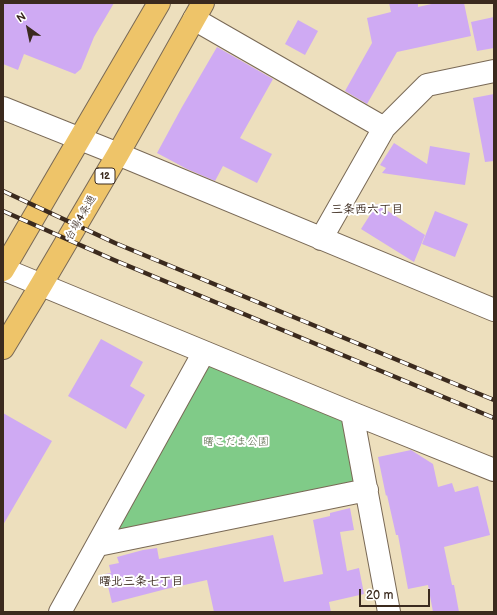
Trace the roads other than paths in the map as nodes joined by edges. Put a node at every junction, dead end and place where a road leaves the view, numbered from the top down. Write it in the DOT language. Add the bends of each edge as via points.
graph roads {
  1 [pos="159,3"];
  2 [pos="199,11"];
  3 [pos="494,71"];
  4 [pos="3,108"];
  5 [pos="384,128"];
  6 [pos="79,138"];
  7 [pos="118,154"];
  8 [pos="321,239"];
  9 [pos="3,269"];
  10 [pos="41,285"];
  11 [pos="494,310"];
  12 [pos="3,348"];
  13 [pos="204,352"];
  14 [pos="352,413"];
  15 [pos="494,470"];
  16 [pos="367,490"];
  17 [pos="98,545"];
  18 [pos="60,612"];
  19 [pos="389,612"];
  1 -- 6 [label="highway"];
  2 -- 5 [label="street"];
  2 -- 7 [label="highway, 台場4条通 / 12"];
  3 -- 5 [label="street" via="427,85"];
  4 -- 6 [label="street"];
  5 -- 8 [label="street"];
  6 -- 7 [label="street"];
  6 -- 9 [label="highway"];
  7 -- 8 [label="street"];
  7 -- 10 [label="highway, 台場4条通 / 12"];
  8 -- 11 [label="street"];
  9 -- 10 [label="street"];
  10 -- 12 [label="highway, 台場4条通 / 12"];
  10 -- 13 [label="street"];
  13 -- 14 [label="street"];
  13 -- 17 [label="street"];
  14 -- 15 [label="street"];
  14 -- 16 [label="street"];
  16 -- 17 [label="street"];
  16 -- 19 [label="street"];
  17 -- 18 [label="street"];
}
